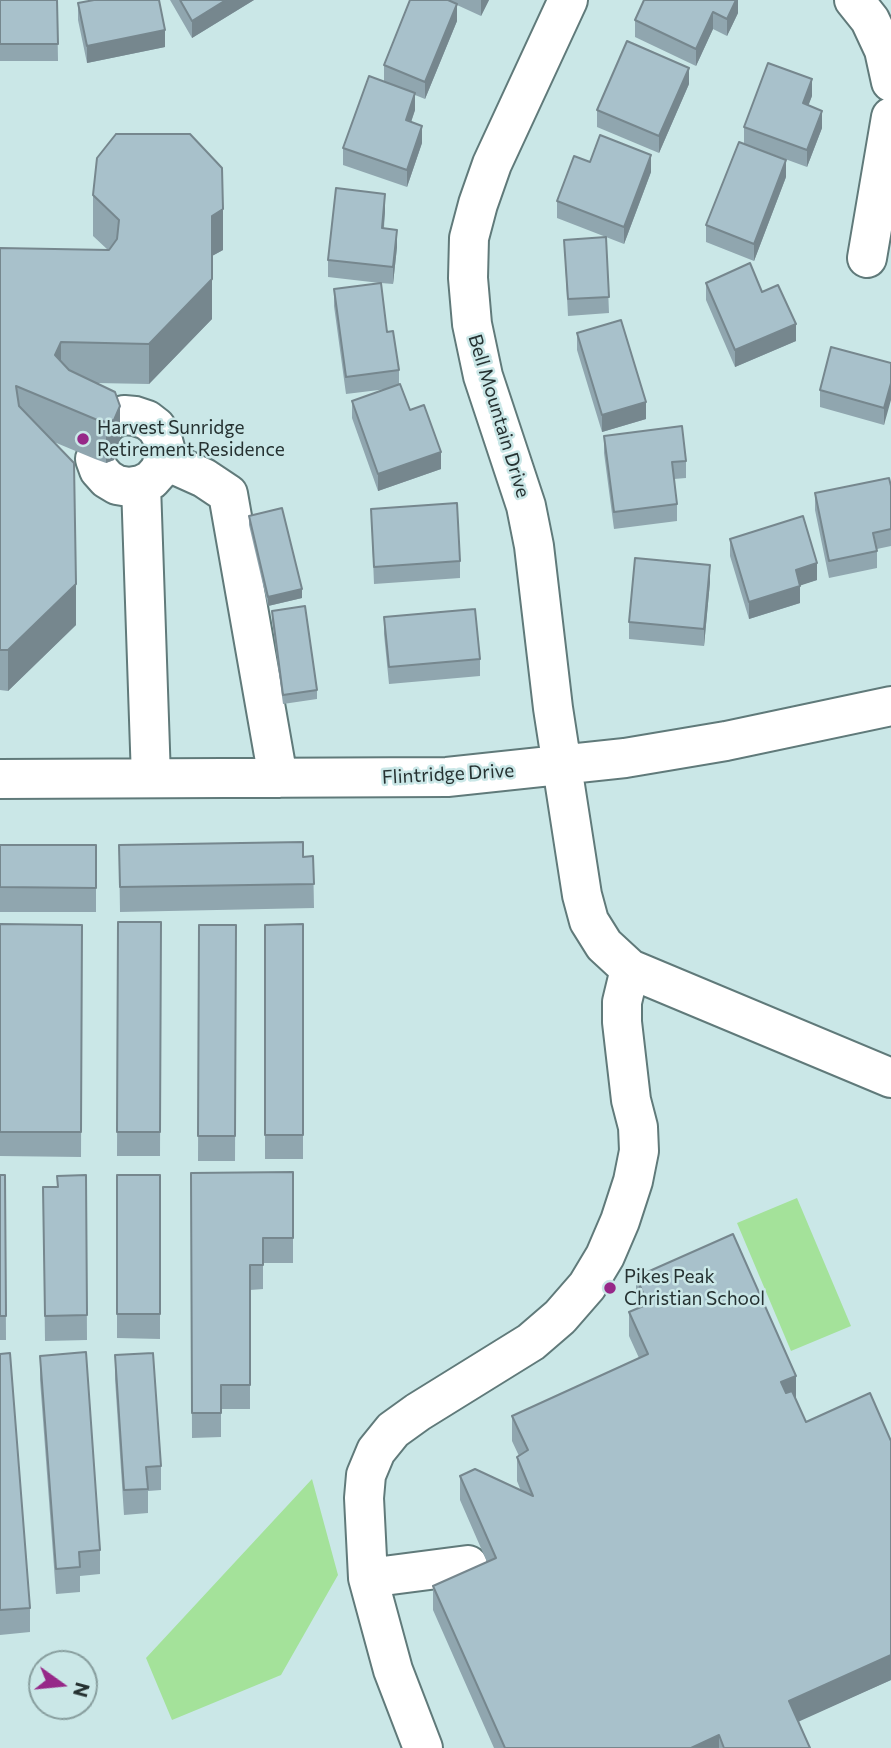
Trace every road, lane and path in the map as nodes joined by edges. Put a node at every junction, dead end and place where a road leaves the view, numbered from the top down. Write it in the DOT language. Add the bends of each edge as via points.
graph roads {
  1 [pos="568,0"];
  2 [pos="854,0"];
  3 [pos="891,82"];
  4 [pos="891,117"];
  5 [pos="867,258"];
  6 [pos="152,473"];
  7 [pos="891,706"];
  8 [pos="561,766"];
  9 [pos="151,778"];
  10 [pos="278,778"];
  11 [pos="0,779"];
  12 [pos="630,969"];
  13 [pos="891,1078"];
  14 [pos="468,1566"];
  15 [pos="368,1578"];
  16 [pos="423,1748"];
  1 -- 8 [label="street, Bell Mountain Drive" via="492,163 469,238 468,278 483,376 526,506 534,546"];
  2 -- 3 [label="street" via="884,50"];
  4 -- 5 [label="street"];
  6 -- 6 [label="street" via="165,448 156,427 135,416 113,419 99,443 99,470 117,485 129,487"];
  6 -- 9 [label="street"];
  6 -- 10 [label="street" via="204,478 228,494"];
  7 -- 8 [label="street, Flintridge Drive" via="714,743"];
  8 -- 10 [label="street, Flintridge Drive" via="447,778"];
  8 -- 12 [label="street, Bell Mountain Drive" via="589,921 604,945"];
  9 -- 10 [label="street, Flintridge Drive"];
  9 -- 11 [label="street, Flintridge Drive"];
  12 -- 13 [label="street"];
  12 -- 15 [label="street" via="622,1022 639,1151 633,1181 605,1256 587,1286 531,1342 418,1412 393,1430 376,1451 366,1475 364,1498"];
  14 -- 15 [label="street"];
  15 -- 16 [label="street" via="393,1670"];
}
